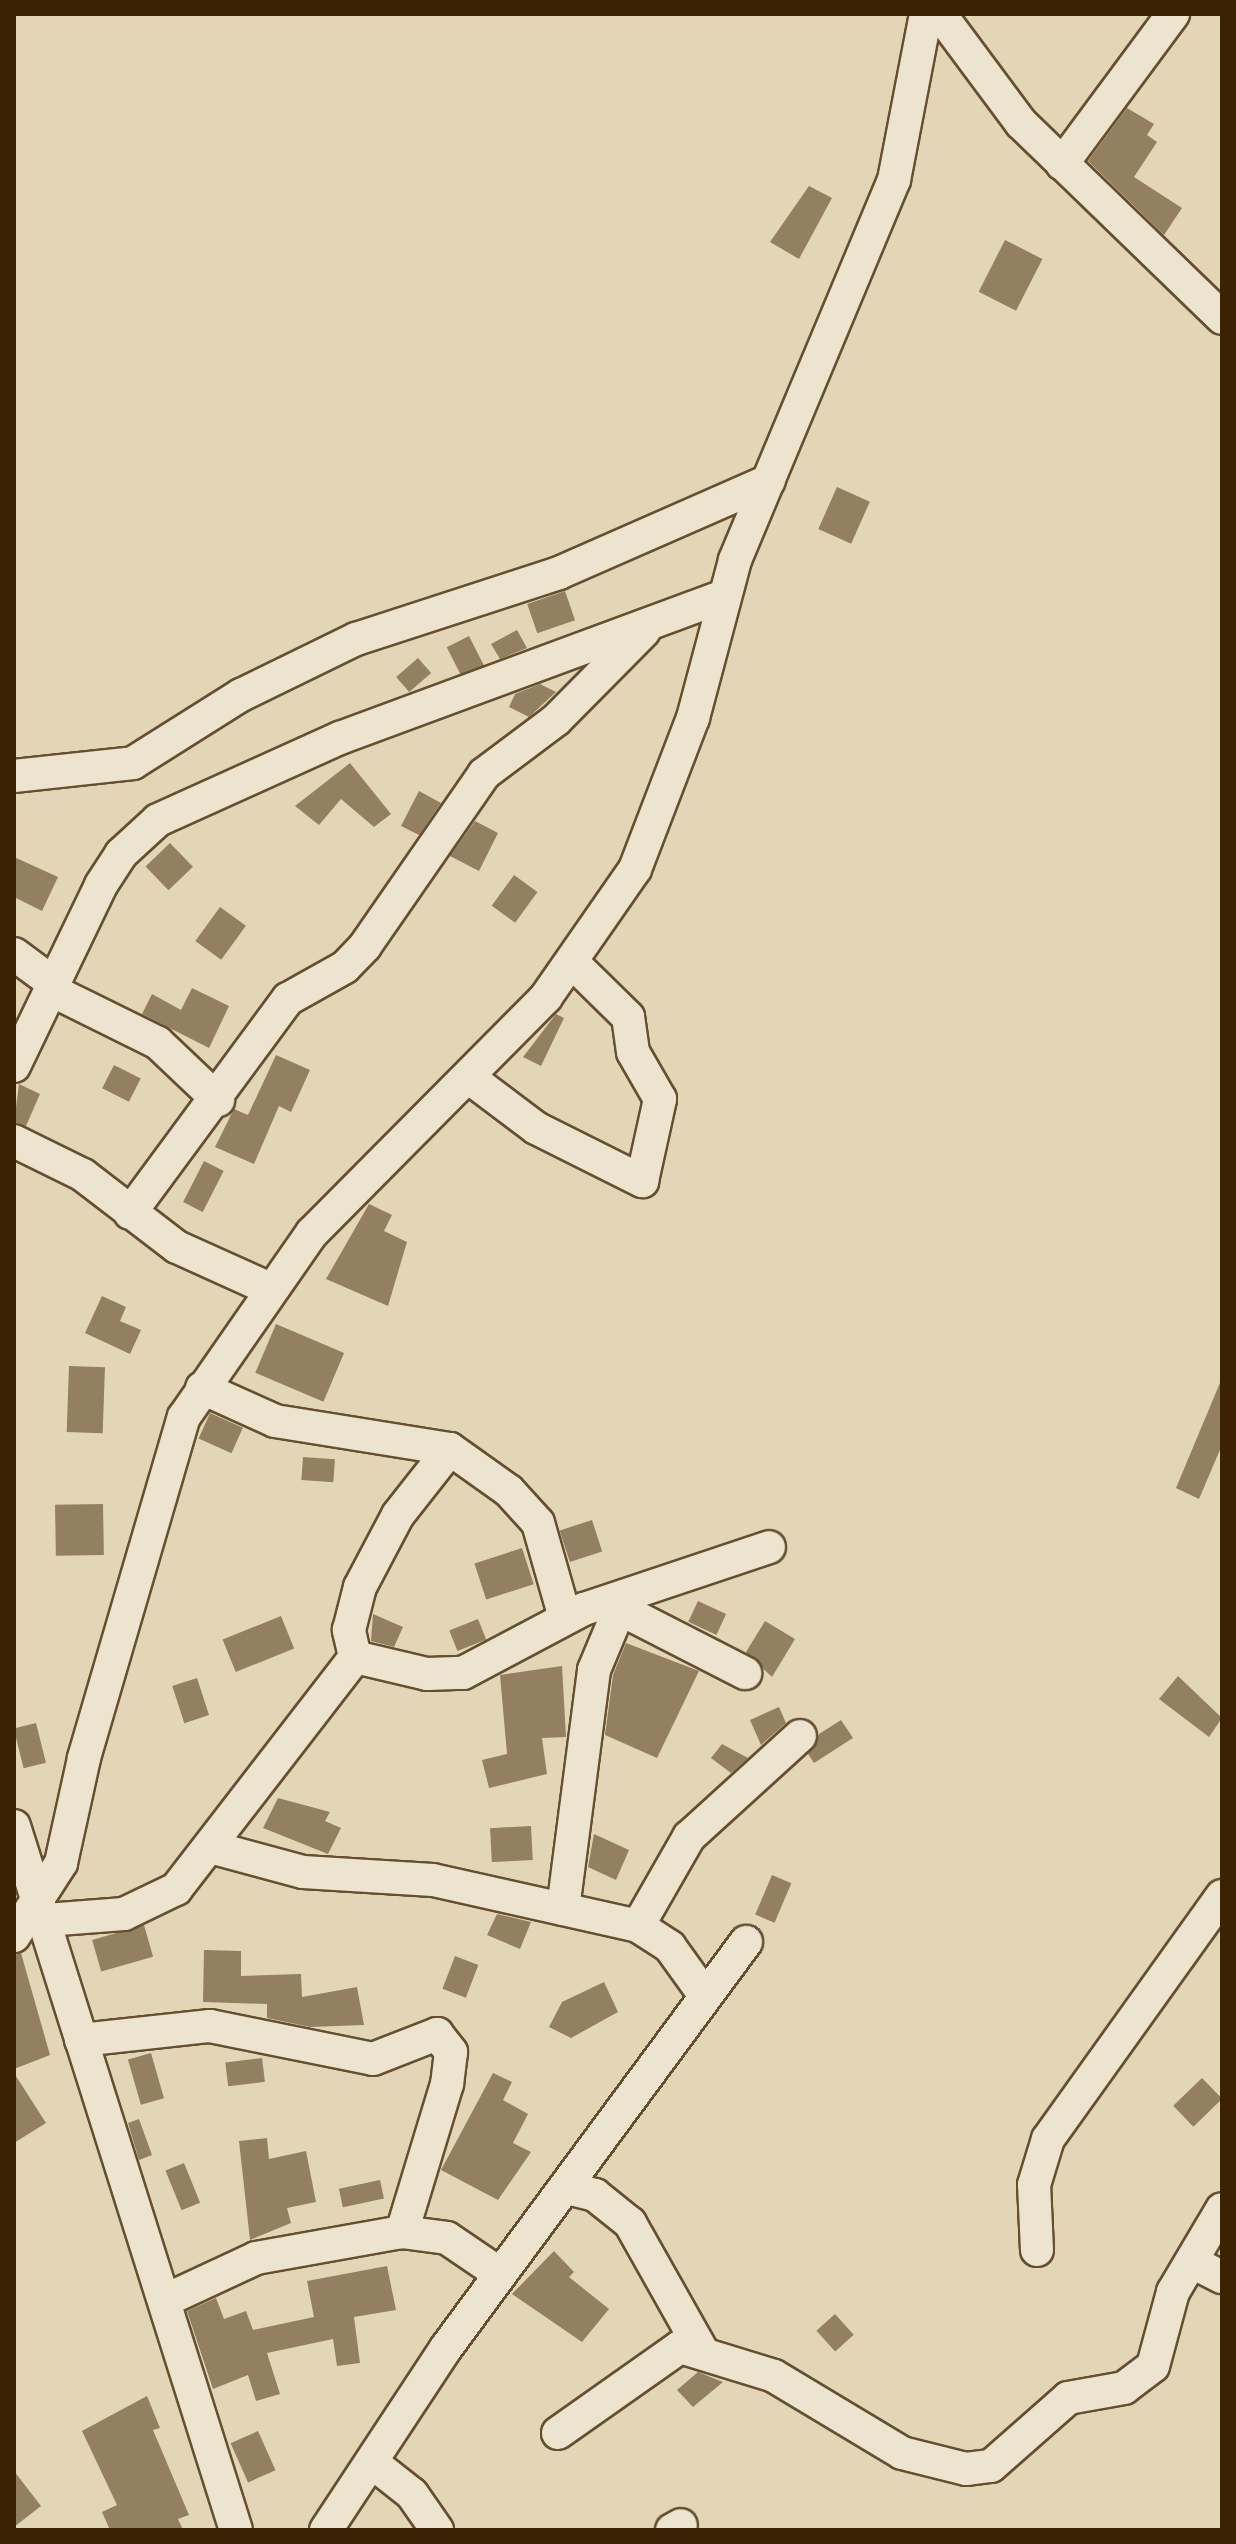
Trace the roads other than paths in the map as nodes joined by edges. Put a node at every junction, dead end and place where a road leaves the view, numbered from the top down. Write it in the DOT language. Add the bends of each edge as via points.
graph roads {
  1 [pos="926,14"];
  2 [pos="940,14"];
  3 [pos="1173,14"];
  4 [pos="1062,164"];
  5 [pos="1222,318"];
  6 [pos="769,481"];
  7 [pos="722,597"];
  8 [pos="647,629"];
  9 [pos="14,776"];
  10 [pos="14,954"];
  11 [pos="572,962"];
  12 [pos="55,988"];
  13 [pos="14,1066"];
  14 [pos="471,1079"];
  15 [pos="218,1100"];
  16 [pos="14,1141"];
  17 [pos="130,1213"];
  18 [pos="268,1288"];
  19 [pos="202,1388"];
  20 [pos="450,1449"];
  21 [pos="769,1547"];
  22 [pos="621,1602"];
  23 [pos="565,1618"];
  24 [pos="355,1657"];
  25 [pos="745,1673"];
  26 [pos="800,1736"];
  27 [pos="14,1826"];
  28 [pos="214,1848"];
  29 [pos="1222,1896"];
  30 [pos="563,1909"];
  31 [pos="44,1910"];
  32 [pos="638,1926"];
  33 [pos="14,1936"];
  34 [pos="746,1942"];
  35 [pos="703,1993"];
  36 [pos="81,2040"];
  37 [pos="567,2188"];
  38 [pos="1222,2209"];
  39 [pos="402,2232"];
  40 [pos="1037,2250"];
  41 [pos="1208,2270"];
  42 [pos="500,2274"];
  43 [pos="166,2300"];
  44 [pos="701,2349"];
  45 [pos="558,2433"];
  46 [pos="374,2464"];
  47 [pos="236,2530"];
  48 [pos="326,2530"];
  49 [pos="437,2530"];
  1 -- 6 [label="street" via="894,180"];
  2 -- 4 [label="street" via="1021,123"];
  3 -- 4 [label="street"];
  4 -- 5 [label="street"];
  6 -- 7 [label="street"];
  6 -- 9 [label="street" via="559,573 356,639 241,695 133,763"];
  7 -- 8 [label="street"];
  7 -- 11 [label="street" via="666,795 635,869"];
  8 -- 12 [label="street" via="340,738 158,820 121,854 101,885"];
  8 -- 15 [label="street" via="556,720 484,774 365,946 345,967 288,999"];
  10 -- 12 [label="street"];
  11 -- 14 [label="street"];
  11 -- 14 [label="street" via="628,1017 633,1052 660,1099 642,1181 536,1128"];
  12 -- 13 [label="street"];
  12 -- 15 [label="street" via="158,1043"];
  14 -- 18 [label="street" via="382,1158"];
  15 -- 17 [label="street"];
  16 -- 17 [label="street" via="83,1175"];
  17 -- 18 [label="street" via="177,1247"];
  18 -- 19 [label="street"];
  19 -- 20 [label="street" via="275,1421"];
  19 -- 31 [label="street" via="174,1447"];
  20 -- 23 [label="street" via="509,1491 538,1523"];
  20 -- 24 [label="street" via="398,1515 360,1587 349,1630"];
  21 -- 22 [label="street"];
  22 -- 23 [label="street"];
  22 -- 25 [label="street"];
  22 -- 30 [label="street" via="594,1670"];
  23 -- 24 [label="street" via="463,1673 427,1674"];
  24 -- 28 [label="street"];
  26 -- 32 [label="street" via="697,1828"];
  27 -- 31 [label="street"];
  28 -- 30 [label="street" via="261,1865 433,1880"];
  28 -- 31 [label="street" via="176,1889 148,1906 98,1919"];
  29 -- 40 [label="street" via="1048,2139 1034,2185"];
  30 -- 32 [label="street"];
  31 -- 33 [label="street"];
  31 -- 36 [label="street"];
  32 -- 35 [label="street" via="670,1947"];
  34 -- 35 [label="street"];
  35 -- 37 [label="street"];
  36 -- 39 [label="street" via="210,2026 373,2059 437,2034 451,2052 447,2084"];
  36 -- 43 [label="street"];
  37 -- 42 [label="street"];
  37 -- 44 [label="street" via="595,2195 630,2223"];
  38 -- 41 [label="street"];
  39 -- 42 [label="street" via="447,2238"];
  39 -- 43 [label="street" via="256,2258"];
  41 -- 44 [label="street" via="1173,2292 1153,2366 1124,2388 1068,2398 991,2466 966,2469 902,2453 774,2376"];
  42 -- 46 [label="street"];
  43 -- 47 [label="street"];
  44 -- 45 [label="street" via="661,2356"];
  46 -- 48 [label="street"];
  46 -- 49 [label="street" via="412,2494"];
}
